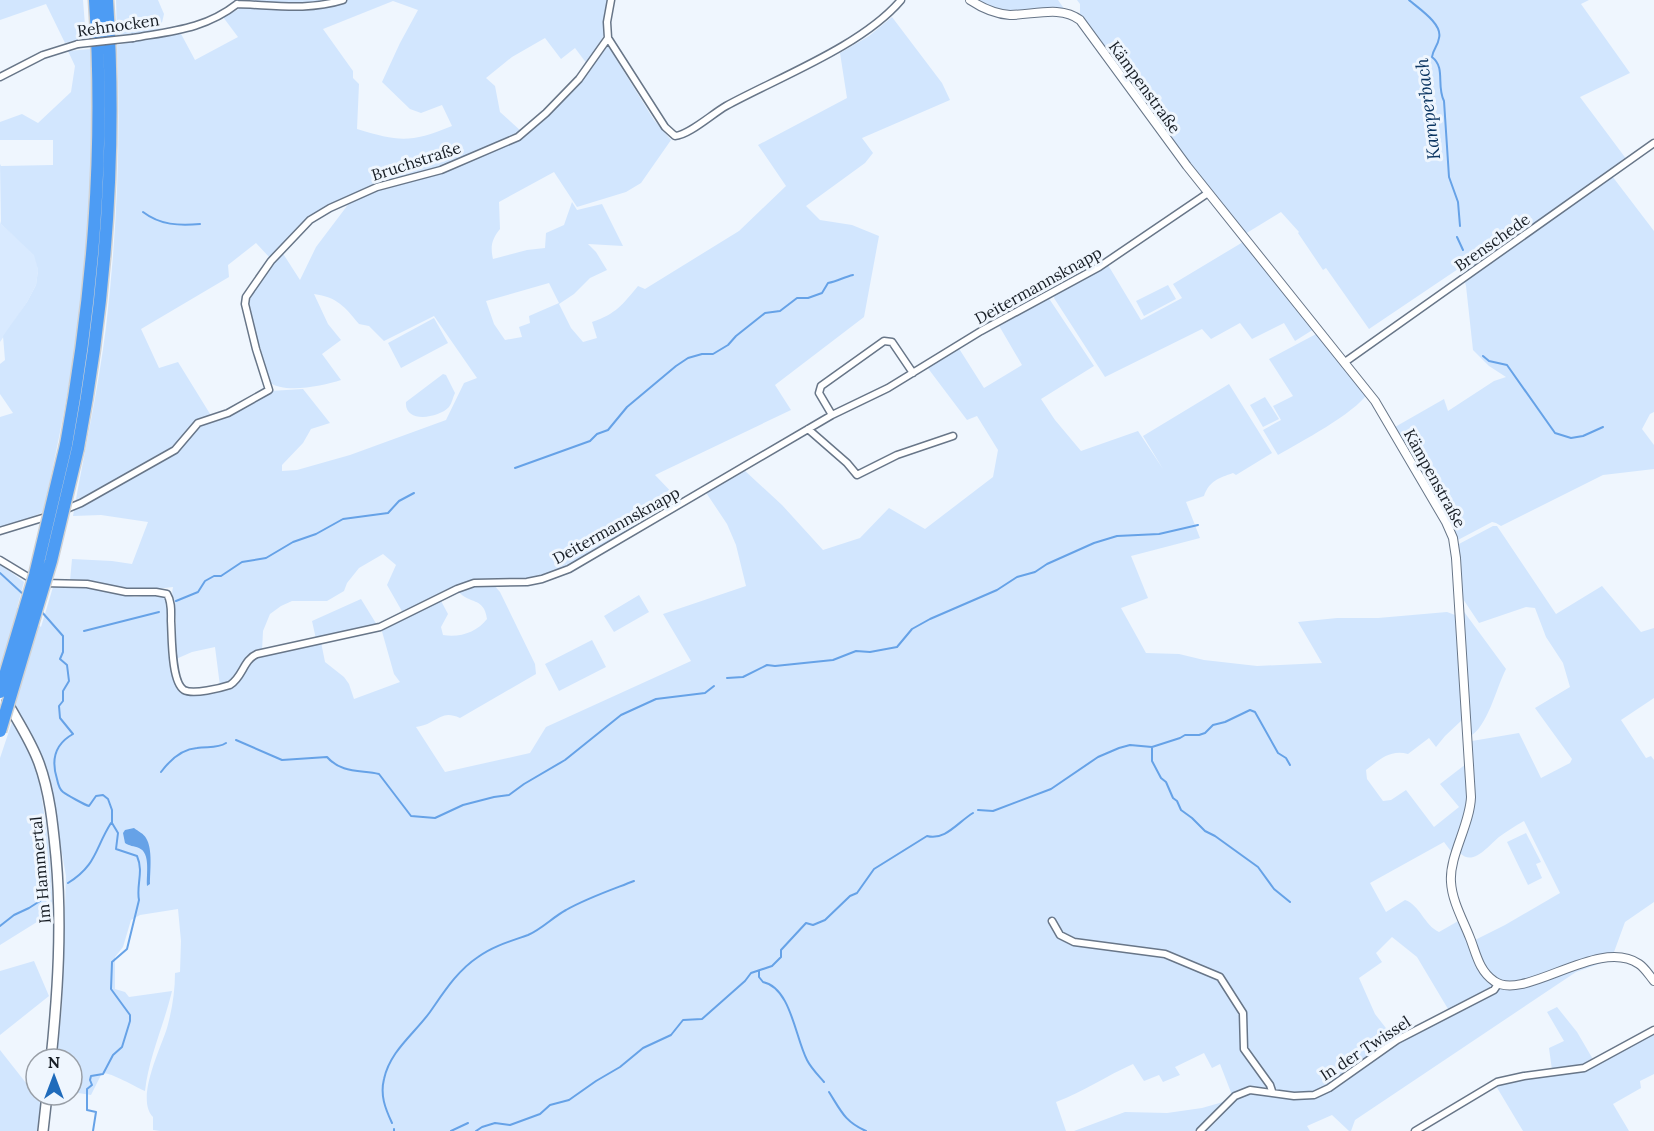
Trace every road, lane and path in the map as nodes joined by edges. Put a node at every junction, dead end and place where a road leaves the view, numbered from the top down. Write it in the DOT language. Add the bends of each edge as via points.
graph roads {
  1 [pos="95,0"];
  2 [pos="107,0"];
  3 [pos="342,0"];
  4 [pos="611,0"];
  5 [pos="901,0"];
  6 [pos="970,0"];
  7 [pos="237,2"];
  8 [pos="608,38"];
  9 [pos="0,77"];
  10 [pos="1654,143"];
  11 [pos="1208,194"];
  12 [pos="1345,362"];
  13 [pos="913,373"];
  14 [pos="832,415"];
  15 [pos="808,429"];
  16 [pos="953,436"];
  17 [pos="72,446"];
  18 [pos="0,531"];
  19 [pos="0,560"];
  20 [pos="0,690"];
  21 [pos="0,731"];
  22 [pos="1052,921"];
  23 [pos="1654,981"];
  24 [pos="1498,984"];
  25 [pos="1654,1030"];
  26 [pos="52,1047"];
  27 [pos="1272,1091"];
  28 [pos="46,1107"];
  29 [pos="43,1131"];
  30 [pos="1200,1131"];
  31 [pos="1415,1131"];
  1 -- 17 [label="highway" via="99,93 97,203"];
  2 -- 17 [label="highway" via="112,103 109,211 98,326"];
  3 -- 7 [label="street" via="304,8"];
  4 -- 8 [label="street"];
  5 -- 8 [label="street" via="881,20 829,53 724,107 679,136 665,127"];
  6 -- 11 [label="street, Kämpenstraße" via="1000,13 1062,12 1077,18"];
  7 -- 9 [label="street, Rehnocken, bridge" via="208,22 133,38 78,44 43,55"];
  8 -- 18 [label="street, Bruchstraße" via="579,79 518,137 441,170 377,187 330,208 302,228 271,261 246,297 269,390 228,413 198,423 174,450 81,502"];
  10 -- 12 [label="street, Brenschede"];
  11 -- 12 [label="street, Kämpenstraße"];
  11 -- 13 [label="street, Deitermannsknapp" via="1100,267 981,331"];
  12 -- 24 [label="street, Kämpenstraße" via="1382,411 1453,538 1472,797 1451,882 1482,969"];
  13 -- 14 [label="street, Deitermannsknapp"];
  13 -- 14 [label="street" via="892,342 884,341 821,386 819,393"];
  14 -- 15 [label="street, Deitermannsknapp"];
  15 -- 16 [label="street" via="856,475 897,455"];
  15 -- 19 [label="street, Deitermannsknapp" via="569,570 527,582 474,583 380,627 257,654 248,660 236,681 225,687 188,691 179,684 171,604 166,594 38,582"];
  17 -- 20 [label="highway, bridge"];
  17 -- 21 [label="highway, bridge" via="51,561"];
  20 -- 26 [label="main road, Im Hammertal" via="32,746 51,816 60,930"];
  22 -- 27 [label="street" via="1060,935 1074,942 1165,954 1220,977 1243,1013 1244,1049"];
  23 -- 24 [label="street" via="1638,964 1613,957 1522,984"];
  24 -- 27 [label="street, In der Twissel" via="1494,990 1397,1040 1329,1088 1314,1095"];
  25 -- 31 [label="street" via="1584,1068 1497,1082"];
  27 -- 30 [label="street, In der Twissel" via="1250,1090 1235,1096"];
  28 -- 29 [label="main road"];
}
